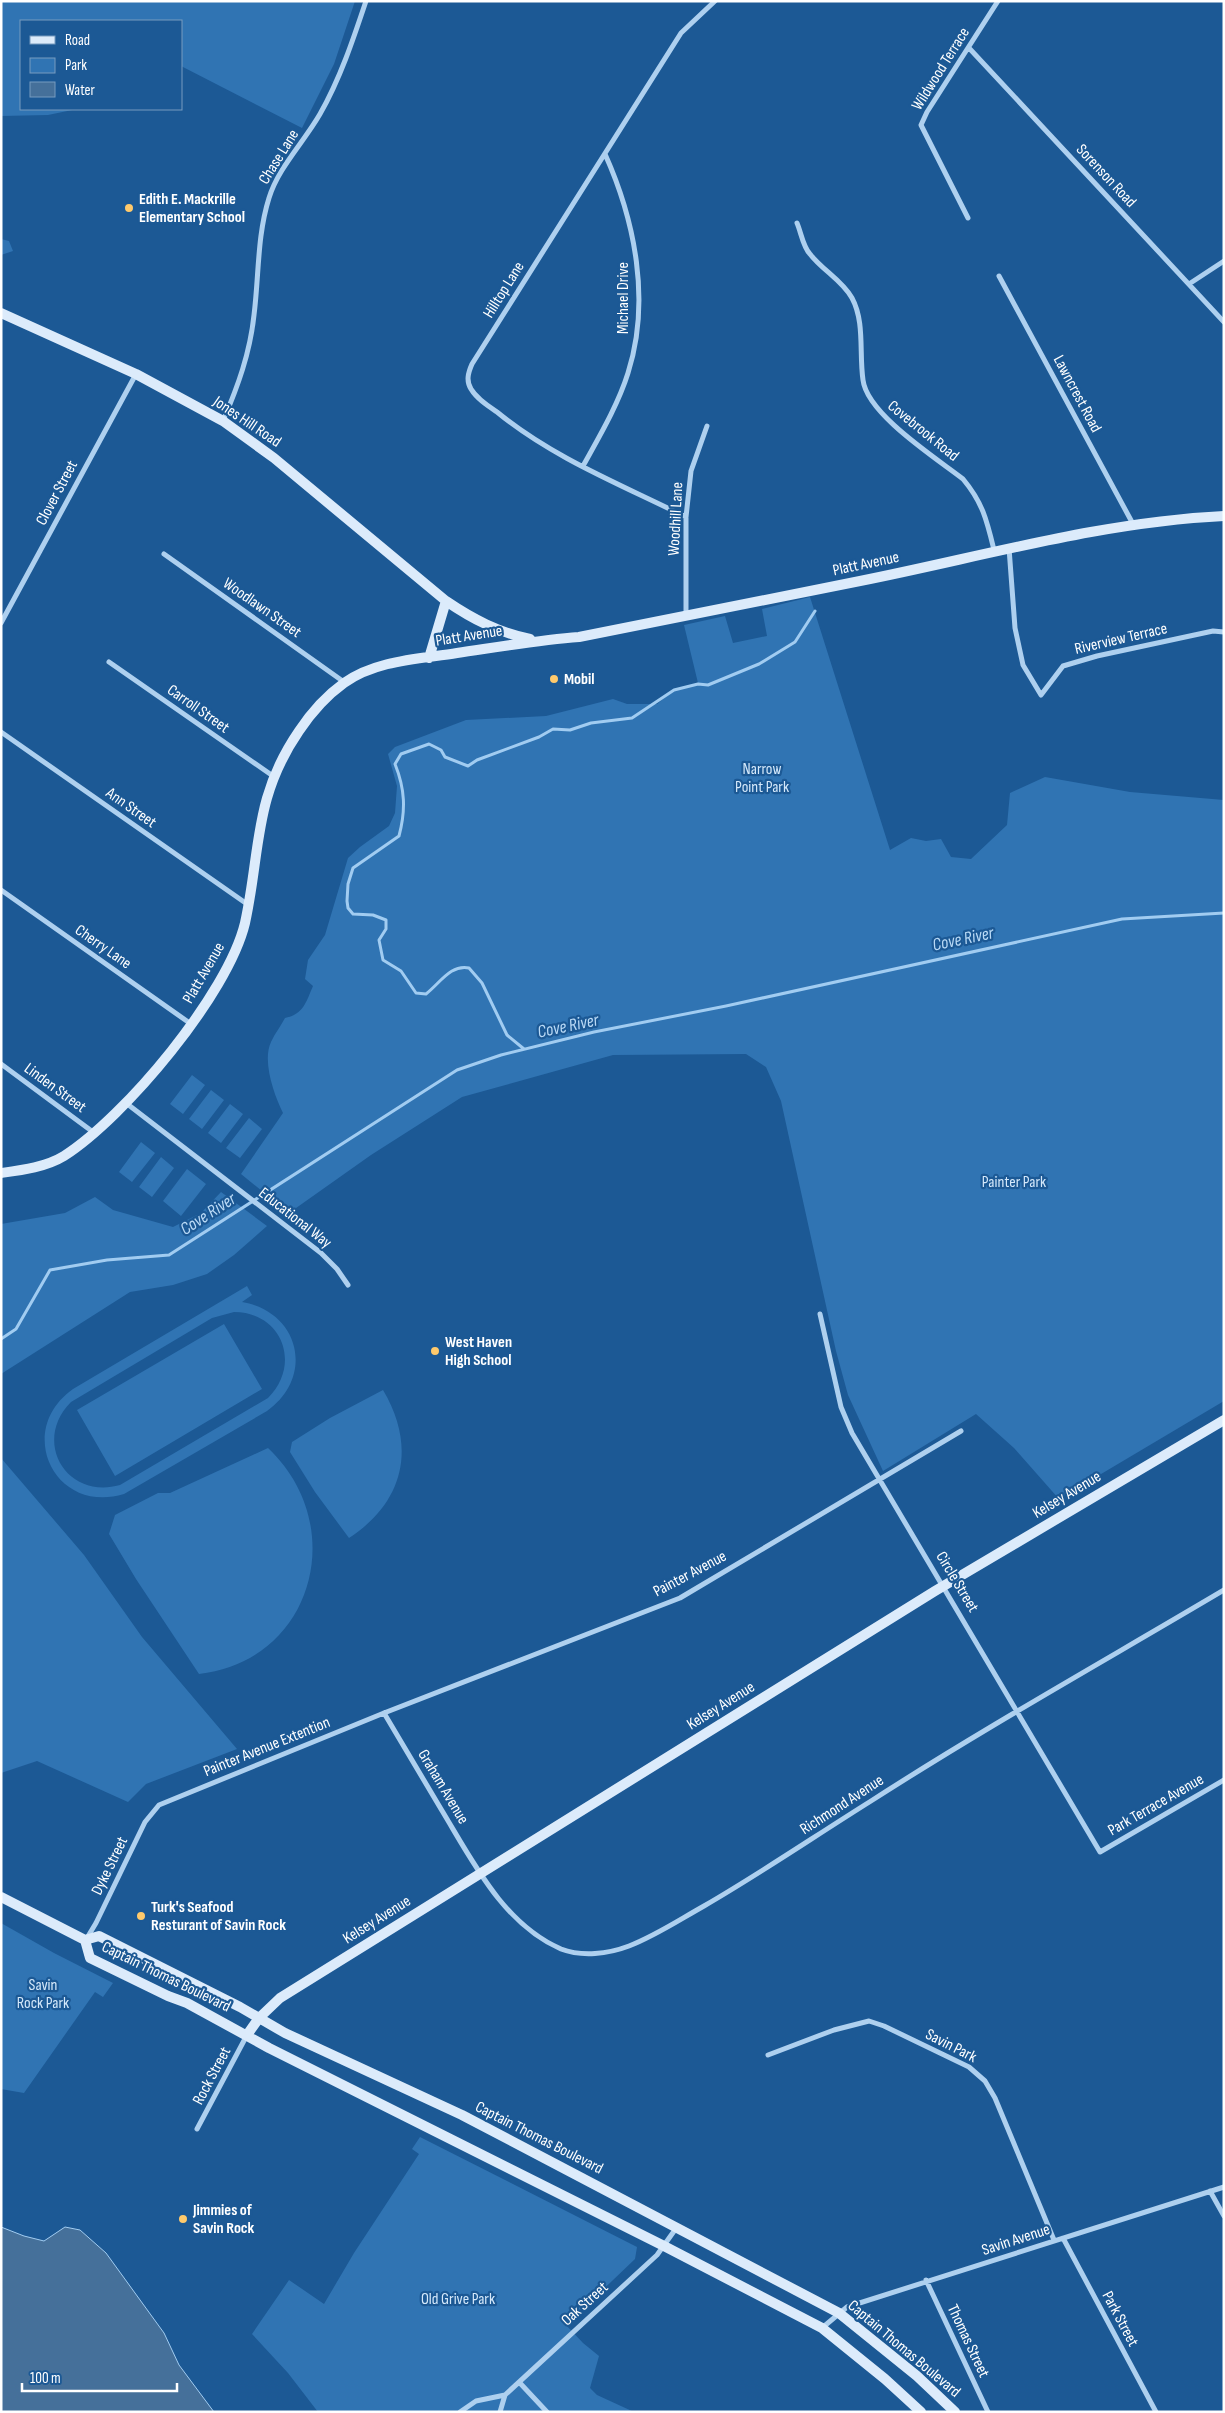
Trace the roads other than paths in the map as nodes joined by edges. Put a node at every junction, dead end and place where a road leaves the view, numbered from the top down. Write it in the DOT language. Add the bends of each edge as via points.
graph roads {
  1 [pos="366,1"];
  2 [pos="714,1"];
  3 [pos="998,1"];
  4 [pos="970,48"];
  5 [pos="604,154"];
  6 [pos="968,218"];
  7 [pos="797,223"];
  8 [pos="1224,261"];
  9 [pos="1000,276"];
  10 [pos="1190,284"];
  11 [pos="1,313"];
  12 [pos="1224,322"];
  13 [pos="136,374"];
  14 [pos="222,421"];
  15 [pos="707,426"];
  16 [pos="583,466"];
  17 [pos="1224,516"];
  18 [pos="686,517"];
  19 [pos="1133,524"];
  20 [pos="1008,548"];
  21 [pos="994,550"];
  22 [pos="164,554"];
  23 [pos="446,601"];
  24 [pos="686,616"];
  25 [pos="1,623"];
  26 [pos="1224,632"];
  27 [pos="536,640"];
  28 [pos="429,658"];
  29 [pos="109,662"];
  30 [pos="344,683"];
  31 [pos="1,732"];
  32 [pos="273,776"];
  33 [pos="1,890"];
  34 [pos="247,904"];
  35 [pos="190,1024"];
  36 [pos="1,1064"];
  37 [pos="125,1103"];
  38 [pos="94,1132"];
  39 [pos="1,1173"];
  40 [pos="348,1285"];
  41 [pos="820,1314"];
  42 [pos="1224,1420"];
  43 [pos="961,1431"];
  44 [pos="880,1480"];
  45 [pos="944,1585"];
  46 [pos="1224,1590"];
  47 [pos="1018,1711"];
  48 [pos="384,1713"];
  49 [pos="1224,1780"];
  50 [pos="159,1805"];
  51 [pos="1100,1852"];
  52 [pos="479,1873"];
  53 [pos="1,1897"];
  54 [pos="85,1940"];
  55 [pos="259,2018"];
  56 [pos="247,2035"];
  57 [pos="768,2054"];
  58 [pos="198,2129"];
  59 [pos="1224,2187"];
  60 [pos="1210,2191"];
  61 [pos="1224,2216"];
  62 [pos="677,2227"];
  63 [pos="1063,2238"];
  64 [pos="1054,2240"];
  65 [pos="664,2246"];
  66 [pos="926,2280"];
  67 [pos="839,2313"];
  68 [pos="822,2328"];
  69 [pos="519,2382"];
  70 [pos="505,2395"];
  71 [pos="460,2412"];
  72 [pos="500,2412"];
  73 [pos="547,2412"];
  74 [pos="921,2412"];
  75 [pos="954,2412"];
  76 [pos="988,2412"];
  77 [pos="1156,2412"];
  1 -- 14 [label="street, Chase Lane" via="336,84 269,196 261,230 250,342 241,377"];
  2 -- 5 [label="street, Hilltop Lane" via="681,33"];
  3 -- 4 [label="street, Wildwood Terrace"];
  4 -- 6 [label="street, Wildwood Terrace" via="921,126"];
  4 -- 10 [label="street, Sorenson Road"];
  5 -- 16 [label="street, Michael Drive" via="626,206 634,240 638,319 628,375"];
  5 -- 16 [label="street, Hilltop Lane" via="468,374 472,390 513,426"];
  7 -- 21 [label="street, Covebrook Road" via="808,253 846,289 852,299 859,321 863,379 870,399 883,415 971,489 984,512"];
  8 -- 10 [label="street"];
  9 -- 19 [label="street, Lawncrest Road"];
  10 -- 12 [label="street, Sorenson Road"];
  11 -- 13 [label="main road, Jones Hill Road"];
  13 -- 14 [label="main road, Jones Hill Road"];
  13 -- 25 [label="street, Clover Street"];
  14 -- 23 [label="main road, Jones Hill Road" via="274,458"];
  15 -- 18 [label="street, Woodhill Lane" via="691,471"];
  16 -- 18 [label="street, Hilltop Lane"];
  17 -- 19 [label="main road, Platt Avenue"];
  18 -- 24 [label="street, Woodhill Lane"];
  19 -- 20 [label="main road, Platt Avenue"];
  20 -- 21 [label="main road, Platt Avenue"];
  20 -- 26 [label="street, Riverview Terrace" via="1015,628 1023,665 1041,695 1063,666 1203,633"];
  21 -- 24 [label="main road, Platt Avenue"];
  22 -- 30 [label="street, Woodlawn Street"];
  23 -- 27 [label="main road, Jones Hill Road" via="491,628"];
  23 -- 28 [label="main road"];
  24 -- 27 [label="main road, Platt Avenue" via="579,637"];
  27 -- 28 [label="main road, Platt Avenue"];
  28 -- 30 [label="main road, Platt Avenue" via="386,665"];
  29 -- 32 [label="street, Carroll Street"];
  30 -- 32 [label="main road, Platt Avenue" via="309,717"];
  31 -- 34 [label="street, Ann Street"];
  32 -- 34 [label="main road, Platt Avenue" via="262,816"];
  33 -- 35 [label="street, Cherry Lane"];
  34 -- 35 [label="main road, Platt Avenue" via="230,964"];
  35 -- 37 [label="main road, Platt Avenue"];
  36 -- 38 [label="street, Linden Street"];
  37 -- 38 [label="main road, Platt Avenue"];
  37 -- 40 [label="street, Educational Way" via="321,1253"];
  38 -- 39 [label="main road, Platt Avenue" via="63,1157 26,1170"];
  41 -- 44 [label="street, Circle Street" via="841,1407"];
  42 -- 45 [label="main road, Kelsey Avenue"];
  43 -- 44 [label="street, Painter Avenue"];
  44 -- 45 [label="street, Circle Street"];
  44 -- 48 [label="street, Painter Avenue" via="680,1598"];
  45 -- 47 [label="street, Circle Street"];
  45 -- 52 [label="main road, Kelsey Avenue"];
  46 -- 47 [label="street, Richmond Avenue"];
  47 -- 51 [label="street, Circle Street"];
  47 -- 52 [label="street, Richmond Avenue" via="760,1874 659,1932 614,1951 579,1954 545,1940 509,1910"];
  48 -- 50 [label="street, Painter Avenue Extention"];
  48 -- 52 [label="street, Graham Avenue"];
  49 -- 51 [label="street, Park Terrace Avenue"];
  50 -- 54 [label="street, Dyke Street" via="146,1822"];
  52 -- 55 [label="main road, Kelsey Avenue" via="275,2001"];
  53 -- 54 [label="main road, Captain Thomas Boulevard"];
  54 -- 55 [label="main road, Captain Thomas Boulevard" via="99,1936"];
  54 -- 56 [label="main road, Captain Thomas Boulevard" via="90,1958"];
  55 -- 56 [label="main road, Kelsey Avenue"];
  55 -- 62 [label="main road, Captain Thomas Boulevard" via="462,2115"];
  56 -- 58 [label="street, Rock Street"];
  56 -- 65 [label="main road, Captain Thomas Boulevard"];
  57 -- 64 [label="street, Savin Park" via="834,2030 869,2022 970,2067 985,2081 995,2098"];
  59 -- 60 [label="street, Savin Avenue"];
  60 -- 61 [label="street"];
  60 -- 63 [label="street, Savin Avenue"];
  62 -- 65 [label="street, Oak Street"];
  62 -- 67 [label="main road, Captain Thomas Boulevard"];
  63 -- 64 [label="street, Savin Avenue"];
  63 -- 77 [label="street, Park Street"];
  64 -- 66 [label="street, Savin Avenue"];
  65 -- 68 [label="main road, Captain Thomas Boulevard"];
  65 -- 69 [label="street, Oak Street"];
  66 -- 67 [label="street, Savin Avenue"];
  66 -- 76 [label="street, Thomas Street"];
  67 -- 68 [label="street, Savin Avenue"];
  67 -- 75 [label="main road, Captain Thomas Boulevard" via="917,2376"];
  68 -- 74 [label="main road, Captain Thomas Boulevard" via="885,2378"];
  69 -- 70 [label="street, Oak Street"];
  69 -- 73 [label="street"];
  70 -- 71 [label="street" via="476,2401"];
  70 -- 72 [label="street"];
}
